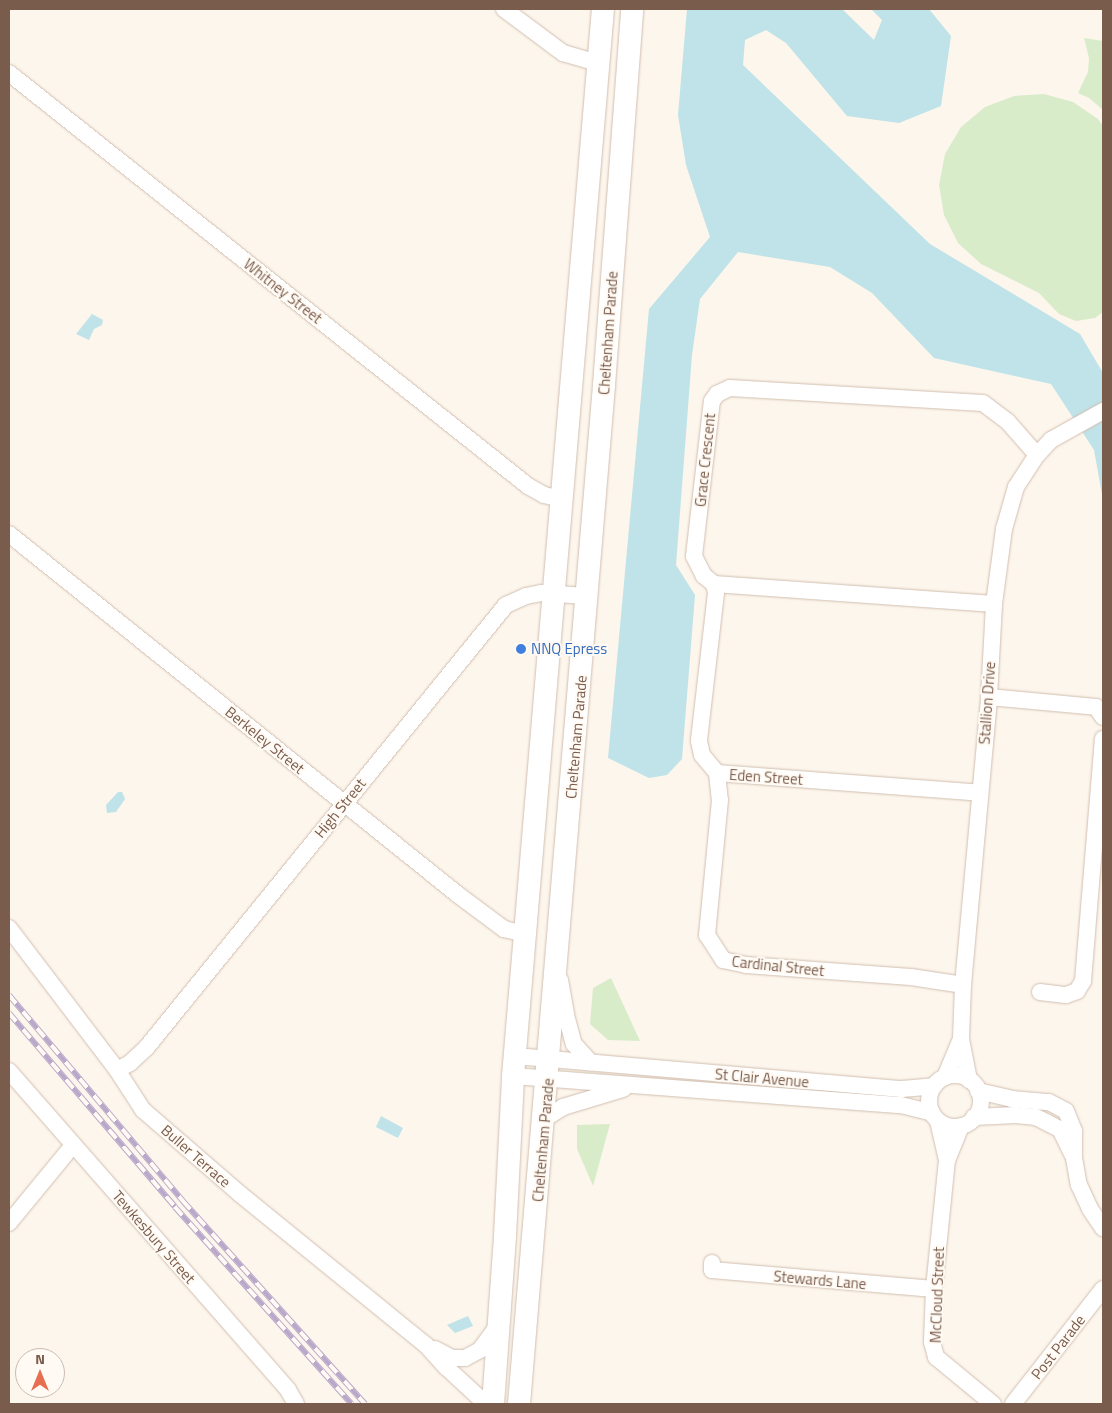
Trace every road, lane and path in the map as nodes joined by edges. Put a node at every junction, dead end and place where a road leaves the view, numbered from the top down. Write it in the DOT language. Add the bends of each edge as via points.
graph roads {
  1 [pos="504,9"];
  2 [pos="602,9"];
  3 [pos="632,9"];
  4 [pos="599,63"];
  5 [pos="9,73"];
  6 [pos="1103,411"];
  7 [pos="1037,455"];
  8 [pos="562,499"];
  9 [pos="9,534"];
  10 [pos="714,584"];
  11 [pos="555,593"];
  12 [pos="587,596"];
  13 [pos="994,604"];
  14 [pos="989,697"];
  15 [pos="1103,717"];
  16 [pos="1103,739"];
  17 [pos="717,773"];
  18 [pos="980,793"];
  19 [pos="344,804"];
  20 [pos="9,928"];
  21 [pos="526,934"];
  22 [pos="557,961"];
  23 [pos="963,985"];
  24 [pos="1040,992"];
  25 [pos="961,1039"];
  26 [pos="591,1063"];
  27 [pos="514,1066"];
  28 [pos="548,1069"];
  29 [pos="117,1070"];
  30 [pos="9,1072"];
  31 [pos="940,1082"];
  32 [pos="637,1085"];
  33 [pos="973,1085"];
  34 [pos="935,1117"];
  35 [pos="544,1119"];
  36 [pos="968,1122"];
  37 [pos="73,1145"];
  38 [pos="1074,1158"];
  39 [pos="947,1160"];
  40 [pos="9,1223"];
  41 [pos="1103,1228"];
  42 [pos="712,1263"];
  43 [pos="934,1289"];
  44 [pos="1103,1289"];
  45 [pos="498,1325"];
  46 [pos="426,1345"];
  47 [pos="296,1404"];
  48 [pos="486,1404"];
  49 [pos="492,1404"];
  50 [pos="519,1404"];
  51 [pos="993,1404"];
  52 [pos="1013,1404"];
  1 -- 4 [label="street" via="563,53"];
  2 -- 4 [label="main road, Cheltenham Parade"];
  3 -- 12 [label="main road, Cheltenham Parade"];
  4 -- 8 [label="main road, Cheltenham Parade"];
  5 -- 8 [label="street, Whitney Street" via="528,486 544,495"];
  6 -- 7 [label="street, Stallion Drive" via="1064,432"];
  7 -- 10 [label="street, Grace Crescent" via="1008,422 983,402 730,388 717,394 712,401 694,556 704,576"];
  7 -- 13 [label="street, Stallion Drive" via="1016,487 1004,529"];
  8 -- 11 [label="main road, Cheltenham Parade"];
  9 -- 19 [label="street, Berkeley Street"];
  10 -- 13 [label="street"];
  10 -- 17 [label="street, Eden Street" via="716,593 699,741 702,755"];
  11 -- 12 [label="street, High Street"];
  11 -- 19 [label="street, High Street" via="526,596 506,605"];
  11 -- 21 [label="main road, Cheltenham Parade"];
  12 -- 22 [label="main road, Cheltenham Parade"];
  13 -- 14 [label="street, Stallion Drive"];
  14 -- 15 [label="street" via="1096,707"];
  14 -- 18 [label="street, Stallion Drive"];
  16 -- 24 [label="street" via="1083,981 1077,991 1066,995"];
  17 -- 18 [label="street, Eden Street"];
  17 -- 23 [label="street, Cardinal Street" via="720,800 707,935 723,960 746,965 911,977"];
  18 -- 23 [label="street, Stallion Drive"];
  19 -- 21 [label="street, Berkeley Street" via="504,929"];
  19 -- 29 [label="street, High Street" via="147,1047"];
  20 -- 29 [label="street, Buller Terrace"];
  21 -- 27 [label="main road, Cheltenham Parade"];
  22 -- 26 [label="street" via="574,1044"];
  22 -- 28 [label="main road, Cheltenham Parade"];
  23 -- 25 [label="street, Stallion Drive"];
  25 -- 31 [label="street, Stallion Drive"];
  25 -- 33 [label="street, Stallion Drive"];
  26 -- 28 [label="street, St Clair Avenue"];
  26 -- 31 [label="street, St Clair Avenue" via="902,1089"];
  27 -- 28 [label="street, St Clair Avenue"];
  27 -- 45 [label="main road, Cheltenham Parade"];
  28 -- 32 [label="street, St Clair Avenue"];
  28 -- 35 [label="main road, Cheltenham Parade"];
  29 -- 46 [label="street, Buller Terrace" via="143,1110 240,1194"];
  30 -- 37 [label="street, Tewkesbury Street"];
  31 -- 33 [label="street" via="954,1076"];
  31 -- 34 [label="street" via="929,1097"];
  32 -- 34 [label="street, St Clair Avenue" via="901,1105"];
  32 -- 35 [label="street, St Clair Avenue" via="563,1107"];
  33 -- 36 [label="street" via="980,1105"];
  33 -- 38 [label="street" via="1012,1099 1050,1102 1066,1111 1074,1131"];
  34 -- 36 [label="street" via="949,1126"];
  34 -- 39 [label="street, McCloud Street"];
  35 -- 50 [label="main road, Cheltenham Parade"];
  36 -- 38 [label="street" via="1036,1117 1060,1129"];
  36 -- 39 [label="street, McCloud Street"];
  37 -- 40 [label="street"];
  37 -- 47 [label="street, Tewkesbury Street" via="288,1390"];
  38 -- 41 [label="street" via="1079,1185"];
  39 -- 43 [label="street, McCloud Street"];
  42 -- 43 [label="street, Stewards Lane" via="712,1270"];
  43 -- 51 [label="street, McCloud Street" via="932,1342 936,1357"];
  44 -- 52 [label="street, Post Parade"];
  45 -- 46 [label="street, Buller Terrace" via="480,1350 465,1358 452,1358"];
  45 -- 49 [label="main road, Cheltenham Parade"];
  46 -- 48 [label="street, Buller Terrace"];
}
